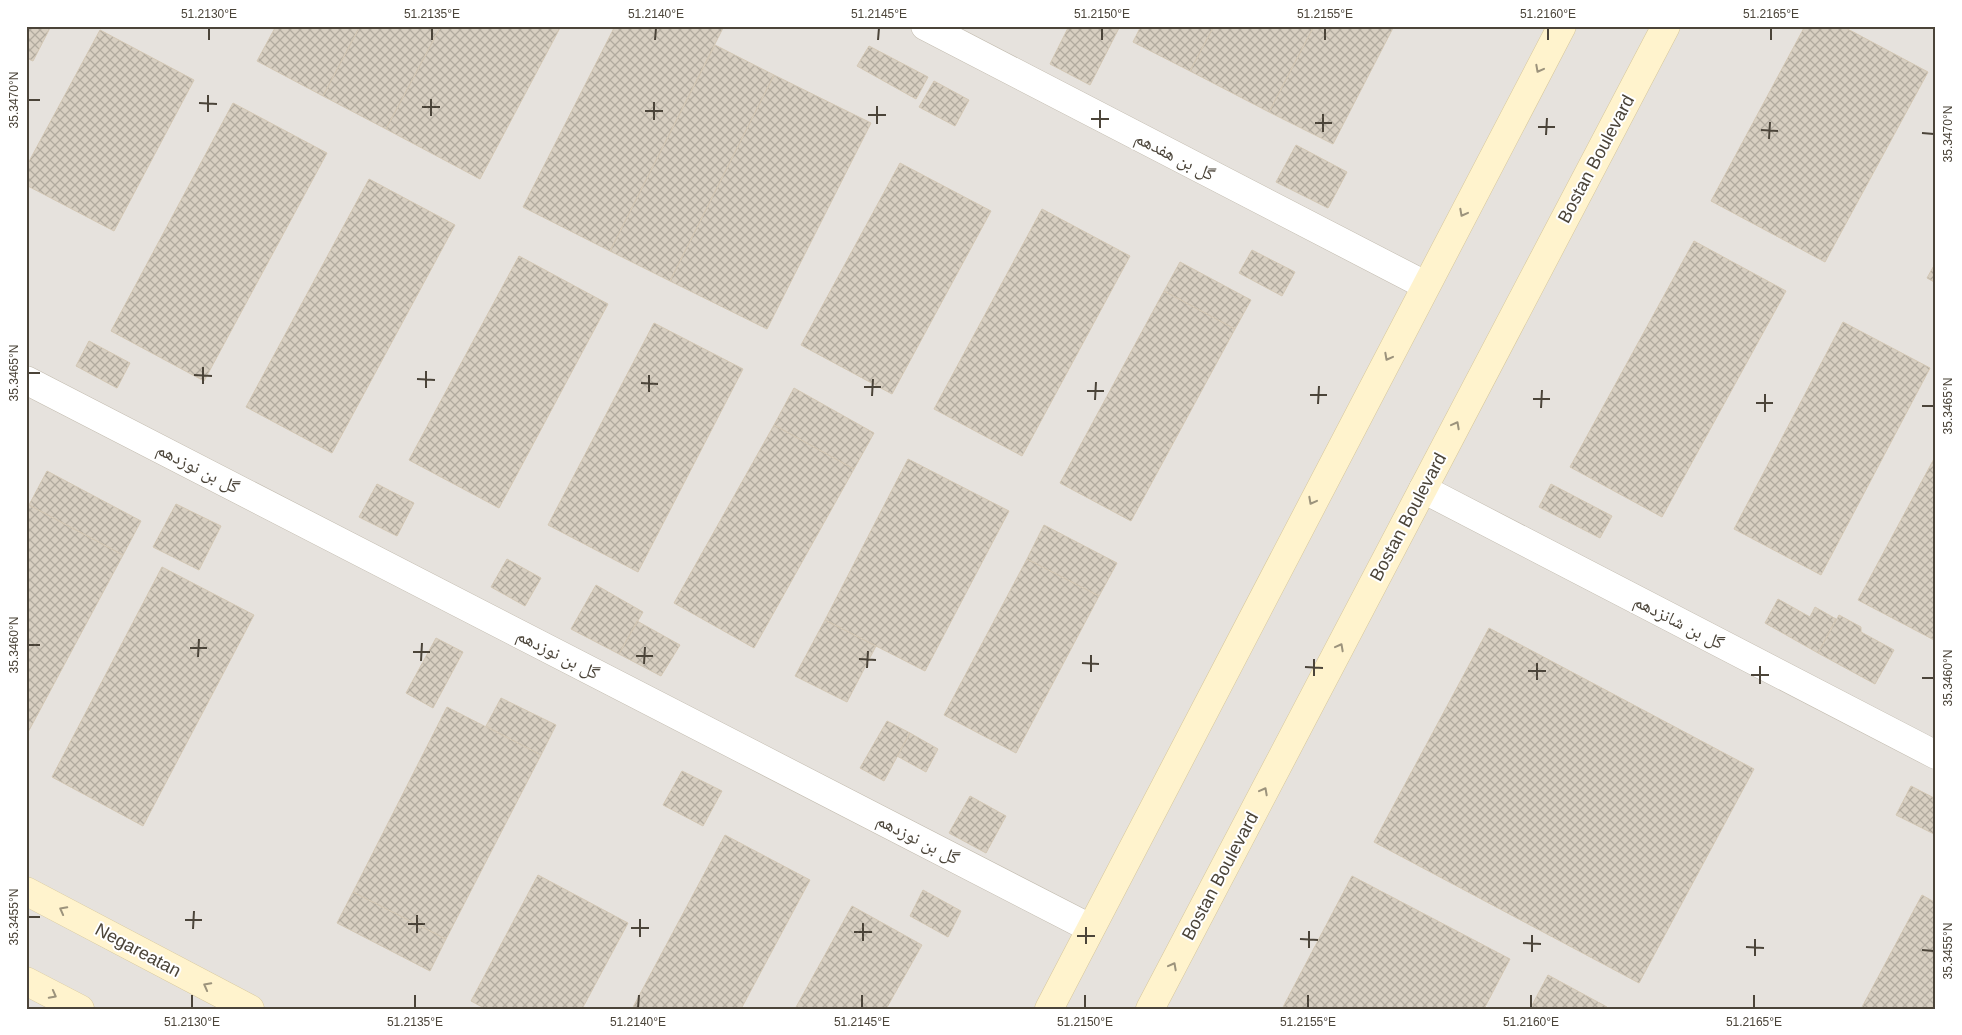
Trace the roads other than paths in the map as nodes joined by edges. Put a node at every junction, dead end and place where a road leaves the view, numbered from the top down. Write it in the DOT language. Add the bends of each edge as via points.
graph roads {
  1 [pos="924,26"];
  2 [pos="1562,26"];
  3 [pos="1666,26"];
  4 [pos="1425,285"];
  5 [pos="26,380"];
  6 [pos="1423,489"];
  7 [pos="1936,755"];
  8 [pos="26,891"];
  9 [pos="1090,928"];
  10 [pos="26,981"];
  11 [pos="80,1009"];
  12 [pos="250,1009"];
  13 [pos="1049,1009"];
  14 [pos="1150,1009"];
  1 -- 4 [label="street, گل بن هفدهم"];
  2 -- 4 [label="street, one-way"];
  6 -- 3 [label="street, Bostan Boulevard, one-way"];
  4 -- 9 [label="street, one-way"];
  5 -- 9 [label="street, گل بن نوزدهم"];
  6 -- 7 [label="street, گل بن شانزدهم"];
  14 -- 6 [label="street, Bostan Boulevard, one-way"];
  12 -- 8 [label="street, Negareatan, one-way"];
  9 -- 13 [label="street"];
  10 -- 11 [label="street, one-way"];
}
